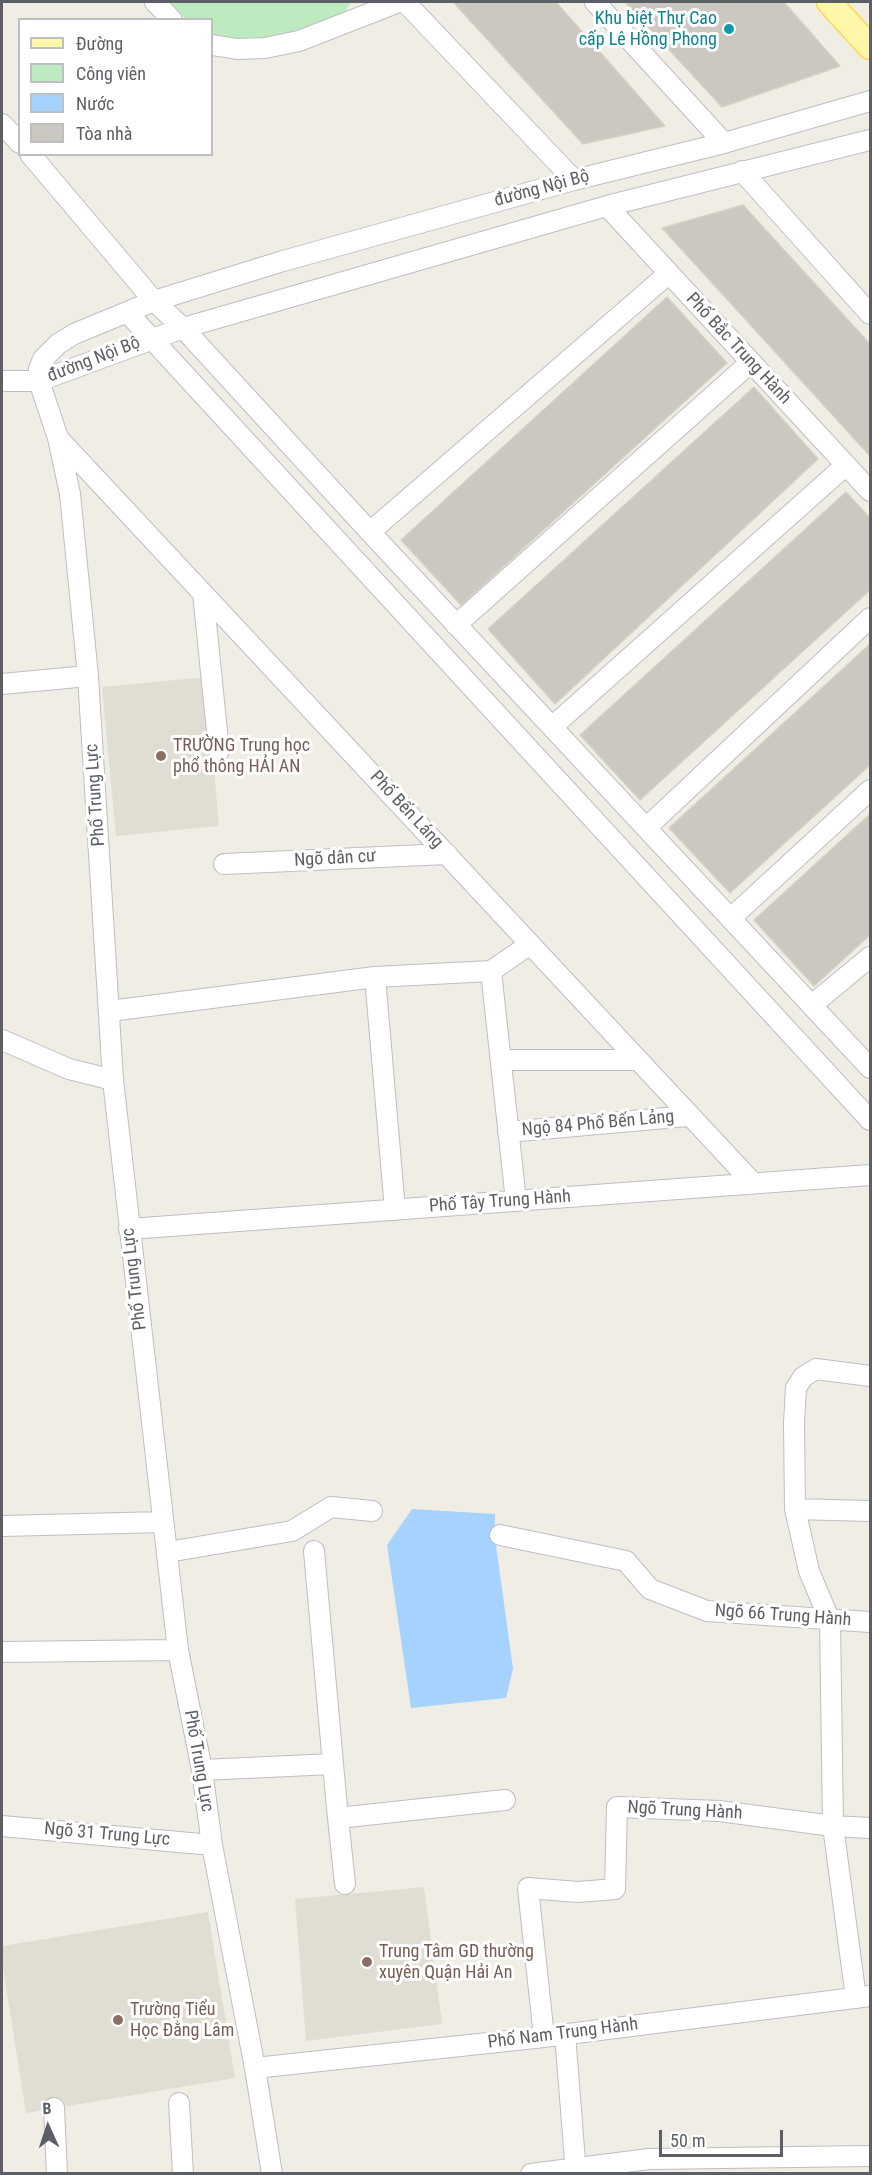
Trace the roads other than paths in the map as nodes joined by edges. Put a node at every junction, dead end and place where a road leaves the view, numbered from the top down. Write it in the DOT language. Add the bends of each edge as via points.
graph roads {
  1 [pos="155,2"];
  2 [pos="399,2"];
  3 [pos="405,2"];
  4 [pos="595,2"];
  5 [pos="829,2"];
  6 [pos="170,18"];
  7 [pos="213,45"];
  8 [pos="870,47"];
  9 [pos="870,101"];
  10 [pos="2,124"];
  11 [pos="870,140"];
  12 [pos="18,141"];
  13 [pos="724,143"];
  14 [pos="32,156"];
  15 [pos="742,171"];
  16 [pos="574,180"];
  17 [pos="607,206"];
  18 [pos="668,274"];
  19 [pos="154,301"];
  20 [pos="127,312"];
  21 [pos="870,314"];
  22 [pos="183,328"];
  23 [pos="151,338"];
  24 [pos="751,362"];
  25 [pos="2,381"];
  26 [pos="39,381"];
  27 [pos="58,438"];
  28 [pos="846,465"];
  29 [pos="870,491"];
  30 [pos="370,532"];
  31 [pos="203,593"];
  32 [pos="870,618"];
  33 [pos="456,625"];
  34 [pos="88,676"];
  35 [pos="2,684"];
  36 [pos="552,727"];
  37 [pos="219,751"];
  38 [pos="870,790"];
  39 [pos="646,828"];
  40 [pos="447,854"];
  41 [pos="224,864"];
  42 [pos="731,918"];
  43 [pos="529,945"];
  44 [pos="870,957"];
  45 [pos="491,971"];
  46 [pos="375,977"];
  47 [pos="812,1005"];
  48 [pos="110,1011"];
  49 [pos="2,1040"];
  50 [pos="501,1060"];
  51 [pos="636,1060"];
  52 [pos="870,1068"];
  53 [pos="113,1080"];
  54 [pos="688,1116"];
  55 [pos="870,1120"];
  56 [pos="508,1132"];
  57 [pos="870,1175"];
  58 [pos="753,1183"];
  59 [pos="516,1201"];
  60 [pos="395,1210"];
  61 [pos="129,1229"];
  62 [pos="870,1376"];
  63 [pos="795,1509"];
  64 [pos="372,1511"];
  65 [pos="870,1511"];
  66 [pos="163,1522"];
  67 [pos="2,1526"];
  68 [pos="500,1535"];
  69 [pos="314,1551"];
  70 [pos="168,1552"];
  71 [pos="830,1621"];
  72 [pos="870,1622"];
  73 [pos="178,1650"];
  74 [pos="2,1652"];
  75 [pos="333,1764"];
  76 [pos="202,1770"];
  77 [pos="505,1800"];
  78 [pos="338,1818"];
  79 [pos="2,1826"];
  80 [pos="833,1826"];
  81 [pos="870,1828"];
  82 [pos="212,1845"];
  83 [pos="345,1884"];
  84 [pos="863,1997"];
  85 [pos="565,2034"];
  86 [pos="544,2037"];
  87 [pos="255,2068"];
  88 [pos="179,2103"];
  89 [pos="54,2108"];
  90 [pos="870,2156"];
  91 [pos="576,2170"];
  92 [pos="57,2174"];
  93 [pos="183,2174"];
  94 [pos="272,2174"];
  95 [pos="531,2174"];
  1 -- 6 [label="street"];
  2 -- 7 [label="street" via="298,41 265,48"];
  3 -- 16 [label="street"];
  4 -- 13 [label="street"];
  5 -- 8 [label="main road"];
  9 -- 13 [label="street, đường Nội Bộ"];
  10 -- 12 [label="street"];
  11 -- 15 [label="street, đường Nội Bộ"];
  13 -- 16 [label="street, đường Nội Bộ"];
  14 -- 19 [label="street"];
  15 -- 17 [label="street, đường Nội Bộ"];
  15 -- 21 [label="street"];
  16 -- 19 [label="street, đường Nội Bộ"];
  17 -- 18 [label="street, Phố Bắc Trung Hành"];
  17 -- 22 [label="street, đường Nội Bộ"];
  18 -- 24 [label="street, Phố Bắc Trung Hành"];
  18 -- 30 [label="street"];
  19 -- 20 [label="street, đường Nội Bộ"];
  19 -- 22 [label="street"];
  20 -- 23 [label="street"];
  20 -- 26 [label="street, đường Nội Bộ" via="58,344 43,359"];
  22 -- 23 [label="street, đường Nội Bộ"];
  22 -- 30 [label="street"];
  23 -- 26 [label="street, đường Nội Bộ"];
  23 -- 55 [label="street"];
  24 -- 28 [label="street, Phố Bắc Trung Hành"];
  24 -- 33 [label="street"];
  25 -- 26 [label="street"];
  26 -- 27 [label="street, Phố Trung Lực"];
  27 -- 31 [label="street, Phố Bến Láng"];
  27 -- 34 [label="street, Phố Trung Lực" via="70,494"];
  28 -- 29 [label="street, Phố Bắc Trung Hành"];
  28 -- 36 [label="street"];
  30 -- 33 [label="street"];
  31 -- 37 [label="street"];
  31 -- 40 [label="street, Phố Bến Láng"];
  32 -- 39 [label="street"];
  33 -- 36 [label="street"];
  34 -- 35 [label="street"];
  34 -- 48 [label="street, Phố Trung Lực"];
  36 -- 39 [label="street"];
  38 -- 42 [label="street"];
  39 -- 42 [label="street"];
  40 -- 41 [label="street, Ngõ dân cư"];
  40 -- 43 [label="street, Phố Bến Láng"];
  42 -- 47 [label="street"];
  43 -- 45 [label="street"];
  43 -- 51 [label="street, Phố Bến Láng"];
  44 -- 47 [label="street"];
  45 -- 46 [label="street"];
  45 -- 50 [label="street"];
  46 -- 48 [label="street"];
  46 -- 60 [label="street"];
  47 -- 52 [label="street"];
  48 -- 53 [label="street, Phố Trung Lực"];
  49 -- 53 [label="street" via="69,1069"];
  50 -- 51 [label="street"];
  50 -- 56 [label="street"];
  51 -- 54 [label="street, Phố Bến Láng"];
  53 -- 61 [label="street, Phố Trung Lực"];
  54 -- 56 [label="street, Ngộ 84 Phố Bến Lảng"];
  54 -- 58 [label="street, Phố Bến Láng"];
  56 -- 59 [label="street"];
  57 -- 58 [label="street, Phố Tây Trung Hành"];
  58 -- 59 [label="street, Phố Tây Trung Hành"];
  59 -- 60 [label="street, Phố Tây Trung Hành"];
  60 -- 61 [label="street, Phố Tây Trung Hành"];
  61 -- 66 [label="street, Phố Trung Lực"];
  62 -- 63 [label="street" via="816,1369 803,1377 796,1388"];
  63 -- 65 [label="street"];
  63 -- 71 [label="street" via="809,1571"];
  64 -- 70 [label="street" via="331,1507 292,1531"];
  66 -- 67 [label="street"];
  66 -- 70 [label="street, Phố Trung Lực"];
  68 -- 71 [label="street, Ngõ 66 Trung Hành" via="626,1561 650,1589 707,1611"];
  69 -- 75 [label="street"];
  70 -- 73 [label="street, Phố Trung Lực"];
  71 -- 72 [label="street, Ngõ 66 Trung Hành"];
  71 -- 80 [label="street"];
  73 -- 74 [label="street"];
  73 -- 76 [label="street, Phố Trung Lực"];
  75 -- 76 [label="street"];
  75 -- 78 [label="street"];
  76 -- 82 [label="street, Phố Trung Lực"];
  77 -- 78 [label="street"];
  78 -- 83 [label="street"];
  79 -- 82 [label="street, Ngõ 31 Trung Lực"];
  80 -- 81 [label="street, Ngõ Trung Hành"];
  80 -- 84 [label="street"];
  80 -- 86 [label="street, Ngõ Trung Hành" via="719,1811 617,1807 615,1889 578,1892 528,1888"];
  82 -- 87 [label="street, Phố Trung Lực"];
  84 -- 85 [label="street, Phố Nam Trung Hành"];
  85 -- 86 [label="street, Phố Nam Trung Hành"];
  85 -- 91 [label="street"];
  86 -- 87 [label="street, Phố Nam Trung Hành"];
  87 -- 94 [label="street, Phố Trung Lực"];
  88 -- 93 [label="street"];
  89 -- 92 [label="street"];
  90 -- 91 [label="street" via="649,2159"];
  91 -- 95 [label="street"];
}
